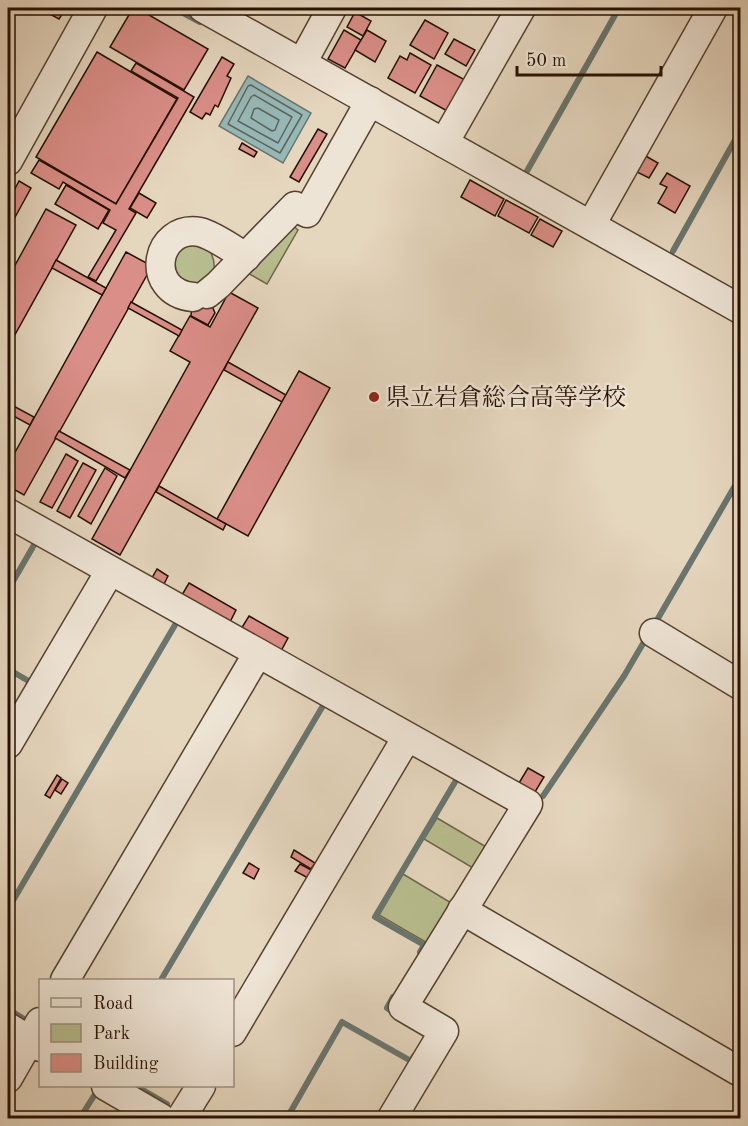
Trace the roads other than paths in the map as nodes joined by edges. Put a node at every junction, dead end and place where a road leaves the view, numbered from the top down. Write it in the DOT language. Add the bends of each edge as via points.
graph roads {
  1 [pos="93,8"];
  2 [pos="203,8"];
  3 [pos="332,8"];
  4 [pos="520,8"];
  5 [pos="713,8"];
  6 [pos="302,63"];
  7 [pos="370,101"];
  8 [pos="444,143"];
  9 [pos="8,161"];
  10 [pos="591,225"];
  11 [pos="246,257"];
  12 [pos="739,304"];
  13 [pos="8,513"];
  14 [pos="110,571"];
  15 [pos="654,633"];
  16 [pos="258,653"];
  17 [pos="741,685"];
  18 [pos="407,737"];
  19 [pos="8,744"];
  20 [pos="462,910"];
  21 [pos="66,979"];
  22 [pos="234,1029"];
  23 [pos="30,1034"];
  24 [pos="741,1072"];
  25 [pos="8,1078"];
  26 [pos="108,1087"];
  27 [pos="200,1087"];
  28 [pos="161,1119"];
  29 [pos="181,1119"];
  30 [pos="392,1119"];
  1 -- 9 [label="street"];
  2 -- 6 [label="street"];
  3 -- 6 [label="street"];
  4 -- 8 [label="street"];
  5 -- 10 [label="street"];
  6 -- 7 [label="street"];
  7 -- 8 [label="street"];
  7 -- 11 [label="street" via="307,213 295,206"];
  8 -- 10 [label="street"];
  10 -- 12 [label="street"];
  11 -- 11 [label="street" via="218,285 200,295 176,293 161,270 162,252 182,233 201,232"];
  13 -- 14 [label="street"];
  14 -- 16 [label="street"];
  14 -- 19 [label="street"];
  15 -- 17 [label="street"];
  16 -- 18 [label="street"];
  16 -- 21 [label="street"];
  18 -- 20 [label="street" via="528,804"];
  18 -- 22 [label="street"];
  20 -- 24 [label="street"];
  20 -- 30 [label="street" via="403,1007 444,1031"];
  23 -- 25 [label="street"];
  26 -- 28 [label="street"];
  27 -- 29 [label="street"];
}
